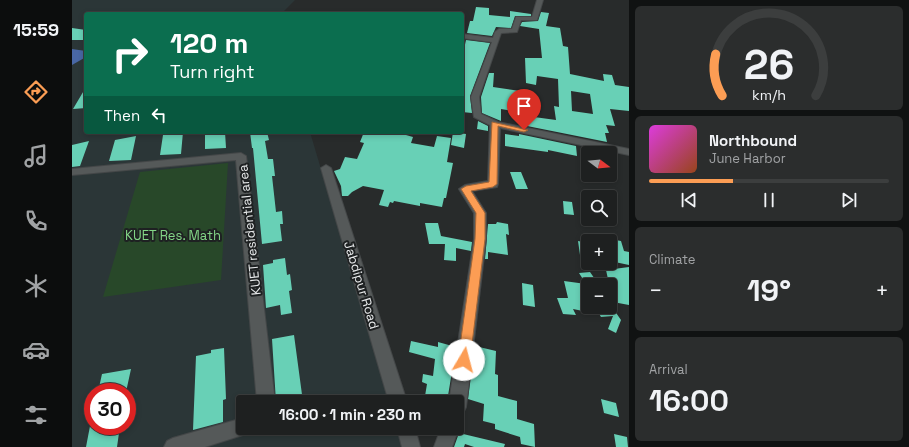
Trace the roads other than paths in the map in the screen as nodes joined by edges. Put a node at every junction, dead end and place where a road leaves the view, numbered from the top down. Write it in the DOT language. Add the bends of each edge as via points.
graph roads {
  1 [pos="540,0"];
  2 [pos="464,36"];
  3 [pos="496,40"];
  4 [pos="495,124"];
  5 [pos="629,152"];
  6 [pos="326,168"];
  7 [pos="72,172"];
  8 [pos="265,395"];
  9 [pos="396,395"];
  10 [pos="459,395"];
  11 [pos="236,429"];
  12 [pos="408,435"];
  13 [pos="447,435"];
  14 [pos="174,447"];
  15 [pos="411,447"];
  16 [pos="443,447"];
  1 -- 3 [label="street" via="535,19 518,18 515,31 501,30"];
  2 -- 3 [label="street"];
  3 -- 4 [label="street" via="475,97 477,115"];
  4 -- 5 [label="street"];
  4 -- 10 [label="street" via="493,184 466,189 480,213 480,239"];
  6 -- 9 [label="street, Jabdipur Road"];
  7 -- 8 [label="street, KUET residential area" via="241,156"];
  11 -- 14 [label="street"];
  12 -- 15 [label="street"];
  13 -- 16 [label="street"];
}
